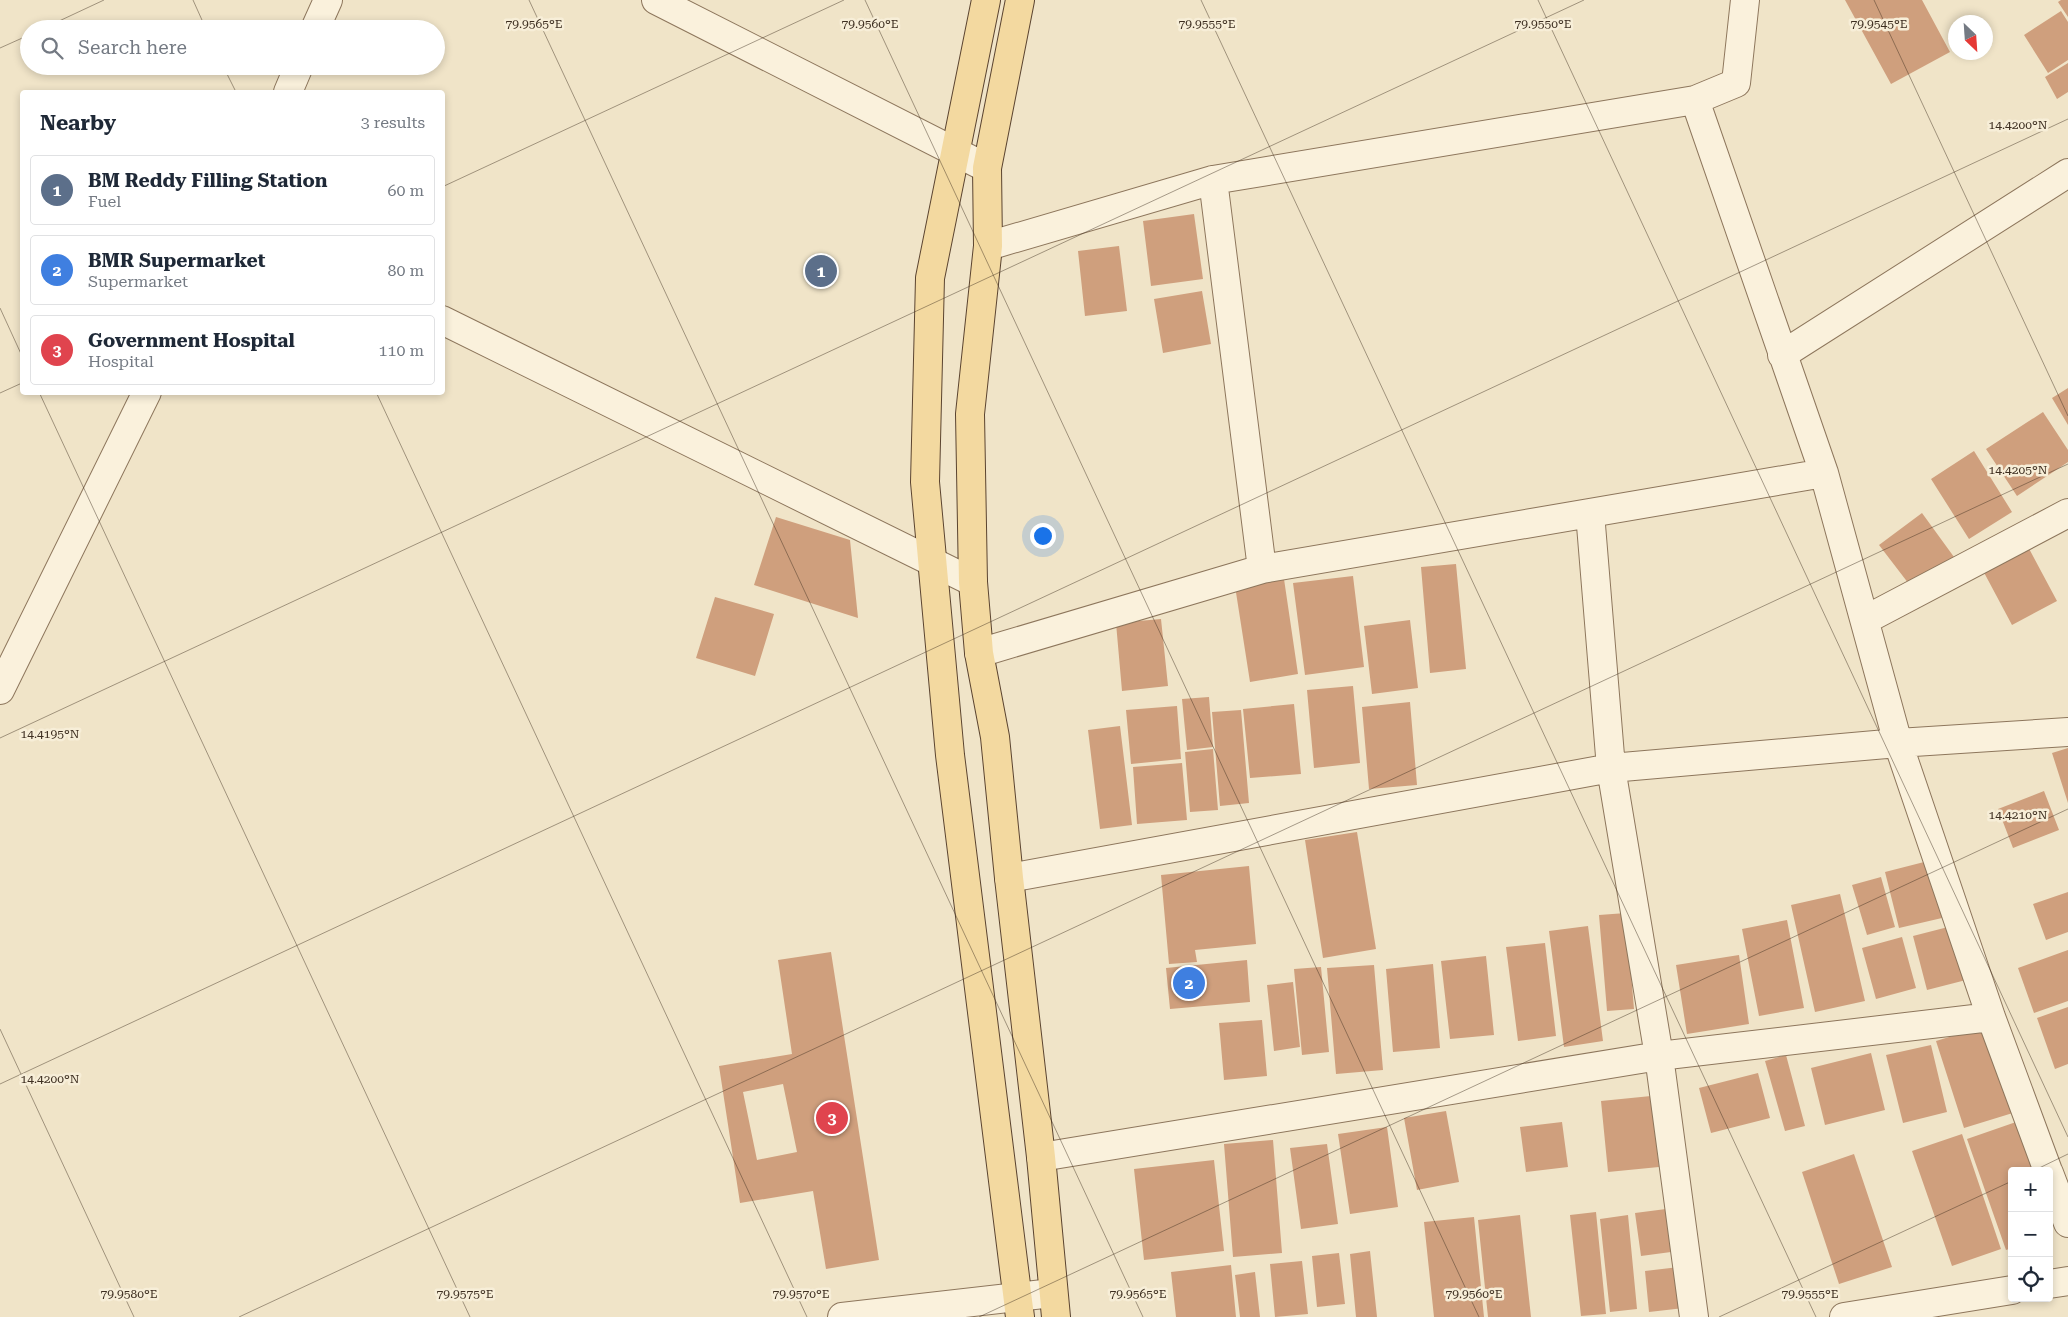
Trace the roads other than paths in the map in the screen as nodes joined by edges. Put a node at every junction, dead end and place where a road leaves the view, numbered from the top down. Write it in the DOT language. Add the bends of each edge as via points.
graph roads {
  1 [pos="328,0"];
  2 [pos="656,0"];
  3 [pos="986,0"];
  4 [pos="1020,0"];
  5 [pos="1745,0"];
  6 [pos="319,20"];
  7 [pos="295,75"];
  8 [pos="289,90"];
  9 [pos="1695,100"];
  10 [pos="956,152"];
  11 [pos="987,168"];
  12 [pos="2068,173"];
  13 [pos="1213,180"];
  14 [pos="988,246"];
  15 [pos="445,321"];
  16 [pos="1782,355"];
  17 [pos="146,395"];
  18 [pos="1824,473"];
  19 [pos="1590,513"];
  20 [pos="2068,513"];
  21 [pos="932,562"];
  22 [pos="1262,569"];
  23 [pos="973,582"];
  24 [pos="1865,620"];
  25 [pos="979,653"];
  26 [pos="0,690"];
  27 [pos="2068,732"];
  28 [pos="1898,743"];
  29 [pos="1611,768"];
  30 [pos="1009,878"];
  31 [pos="1991,1017"];
  32 [pos="1660,1056"];
  33 [pos="1042,1157"];
  34 [pos="2047,1167"];
  35 [pos="2053,1183"];
  36 [pos="2068,1223"];
  37 [pos="2068,1281"];
  38 [pos="2053,1283"];
  39 [pos="2008,1291"];
  40 [pos="1054,1305"];
  41 [pos="1019,1307"];
  42 [pos="842,1317"];
  43 [pos="1694,1317"];
  44 [pos="1844,1317"];
  1 -- 6 [label="street"];
  2 -- 10 [label="street"];
  3 -- 10 [label="main road"];
  4 -- 11 [label="main road"];
  5 -- 9 [label="street" via="1736,83"];
  7 -- 8 [label="street"];
  9 -- 13 [label="street"];
  9 -- 16 [label="street"];
  10 -- 11 [label="street"];
  10 -- 21 [label="main road" via="930,278 925,482"];
  11 -- 14 [label="main road"];
  12 -- 16 [label="street"];
  13 -- 14 [label="street"];
  13 -- 22 [label="street"];
  14 -- 23 [label="main road" via="970,414"];
  15 -- 21 [label="street"];
  16 -- 18 [label="street"];
  17 -- 26 [label="street"];
  18 -- 19 [label="street"];
  18 -- 24 [label="street"];
  19 -- 22 [label="street"];
  19 -- 29 [label="street"];
  20 -- 24 [label="street"];
  21 -- 23 [label="street"];
  21 -- 41 [label="main road" via="950,755"];
  22 -- 25 [label="street"];
  23 -- 25 [label="main road"];
  24 -- 28 [label="street"];
  25 -- 30 [label="main road" via="996,737"];
  27 -- 28 [label="street"];
  28 -- 29 [label="street"];
  28 -- 31 [label="street"];
  29 -- 30 [label="street"];
  29 -- 32 [label="street"];
  30 -- 33 [label="main road"];
  31 -- 32 [label="street"];
  31 -- 34 [label="street"];
  32 -- 33 [label="street"];
  32 -- 43 [label="street"];
  33 -- 40 [label="main road"];
  35 -- 36 [label="street"];
  37 -- 38 [label="street"];
  39 -- 44 [label="street"];
  40 -- 41 [label="street"];
  41 -- 42 [label="street"];
}
